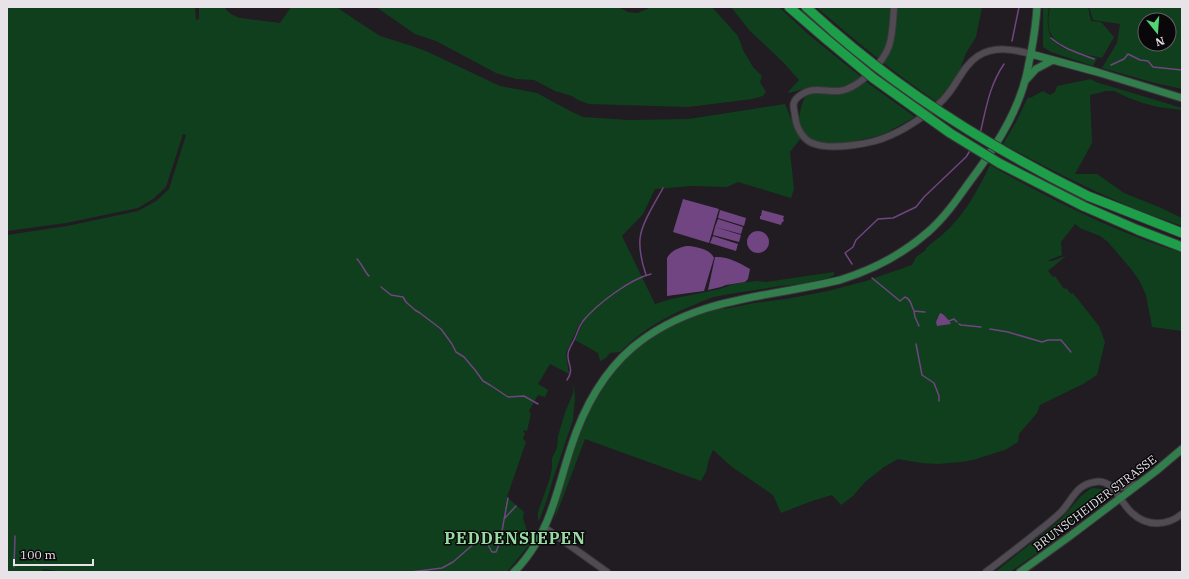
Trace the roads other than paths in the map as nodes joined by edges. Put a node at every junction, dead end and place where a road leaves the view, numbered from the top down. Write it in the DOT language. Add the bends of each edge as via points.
graph roads {
  1 [pos="790,7"];
  2 [pos="806,7"];
  3 [pos="894,7"];
  4 [pos="1036,7"];
  5 [pos="1031,54"];
  6 [pos="1053,60"];
  7 [pos="1026,80"];
  8 [pos="1182,98"];
  9 [pos="1182,233"];
  10 [pos="1182,247"];
  11 [pos="1182,449"];
  12 [pos="1140,483"];
  13 [pos="1111,487"];
  14 [pos="1120,498"];
  15 [pos="1182,514"];
  16 [pos="544,527"];
  17 [pos="514,572"];
  18 [pos="607,572"];
  19 [pos="986,572"];
  20 [pos="1020,572"];
  1 -- 10 [label="highway, bridge" via="873,78 950,133 999,163 1084,206"];
  2 -- 9 [label="highway, bridge" via="891,79 954,121 1048,176 1088,196"];
  3 -- 5 [label="street" via="889,47 863,79 848,90 817,89 796,99 793,105 795,121 811,143 834,147 889,136 918,120 939,104 971,61 978,56 993,50"];
  4 -- 5 [label="main road"];
  5 -- 6 [label="main road"];
  5 -- 7 [label="main road"];
  6 -- 7 [label="main road" via="1036,69"];
  6 -- 8 [label="main road"];
  7 -- 16 [label="main road" via="1001,137 975,175 938,223 906,249 877,265 840,280 706,307 656,329 631,348 611,370 587,406 571,445"];
  11 -- 12 [label="main road, BRUNSCHEIDER STRASSE"];
  12 -- 13 [label="street"];
  12 -- 14 [label="main road, BRUNSCHEIDER STRASSE"];
  13 -- 14 [label="street"];
  13 -- 19 [label="street" via="1095,482 1083,486 1052,520"];
  14 -- 15 [label="street" via="1133,514 1152,524 1165,523"];
  14 -- 20 [label="main road, BRUNSCHEIDER STRASSE"];
  16 -- 17 [label="main road" via="530,552"];
  16 -- 18 [label="street"];
}
